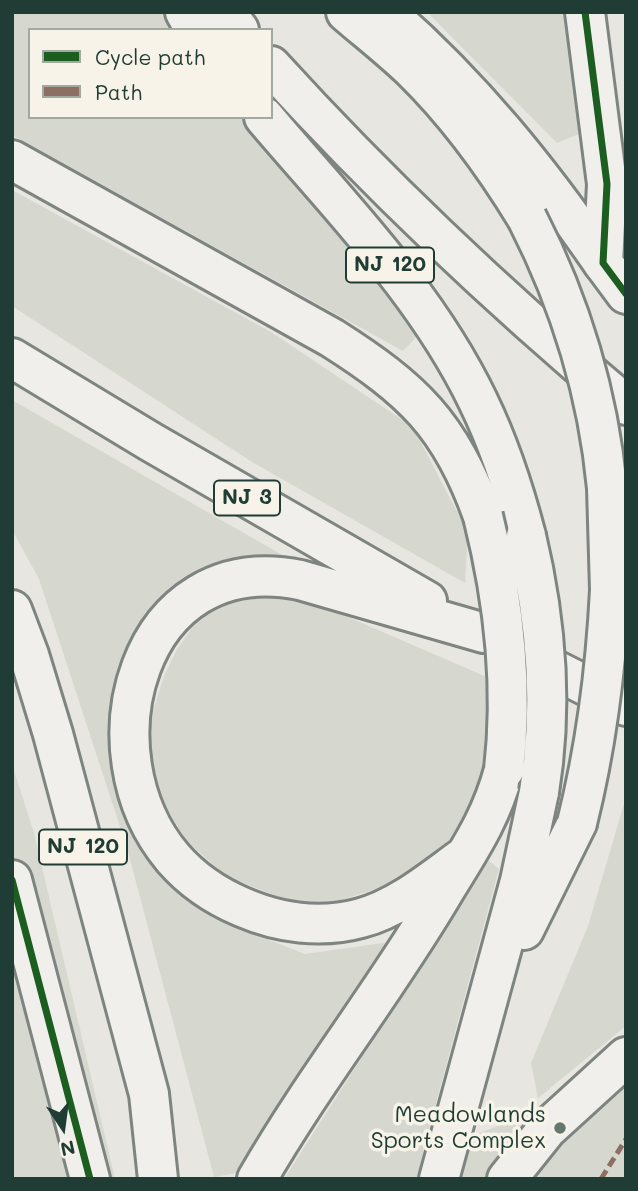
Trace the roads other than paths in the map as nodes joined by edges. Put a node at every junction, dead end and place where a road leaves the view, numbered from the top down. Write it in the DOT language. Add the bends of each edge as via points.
graph roads {
  1 [pos="185,12"];
  2 [pos="225,12"];
  3 [pos="346,12"];
  4 [pos="386,12"];
  5 [pos="585,12"];
  6 [pos="194,28"];
  7 [pos="237,28"];
  8 [pos="273,68"];
  9 [pos="266,119"];
  10 [pos="12,160"];
  11 [pos="603,263"];
  12 [pos="626,294"];
  13 [pos="12,358"];
  14 [pos="626,405"];
  15 [pos="12,610"];
  16 [pos="484,633"];
  17 [pos="626,706"];
  18 [pos="465,856"];
  19 [pos="12,880"];
  20 [pos="488,1004"];
  21 [pos="626,1057"];
  22 [pos="149,1094"];
  23 [pos="90,1179"];
  24 [pos="158,1179"];
  25 [pos="172,1179"];
  26 [pos="257,1179"];
  27 [pos="439,1179"];
  28 [pos="507,1179"];
  1 -- 6 [label="main road"];
  2 -- 7 [label="main road"];
  3 -- 20 [label="main road, bridge" via="411,68 448,108 527,218 563,295 598,423 607,488 610,590 598,720 577,823"];
  4 -- 11 [label="main road" via="436,57 508,134"];
  5 -- 11 [label="main road" via="607,184"];
  8 -- 14 [label="main road" via="461,260"];
  9 -- 20 [label="main road, NJ 120, bridge" via="390,265 442,338 491,430 526,536 542,623 546,741 523,871"];
  10 -- 18 [label="main road, bridge" via="332,338 380,370 435,422 459,461 483,516 507,652 504,770 485,826"];
  11 -- 12 [label="main road"];
  13 -- 16 [label="main road, NJ 3"];
  15 -- 22 [label="main road, NJ 120" via="53,734"];
  16 -- 17 [label="main road, NJ 3"];
  16 -- 18 [label="main road" via="300,580 261,575 234,579 191,599 165,625 138,678 130,727 134,778 159,839 199,882 251,911 296,923 361,918 421,888"];
  18 -- 26 [label="main road" via="416,939"];
  19 -- 23 [label="main road"];
  20 -- 27 [label="main road, NJ 120"];
  21 -- 28 [label="main road" via="547,1129"];
  22 -- 24 [label="main road"];
  22 -- 25 [label="main road, NJ 120"];
}
